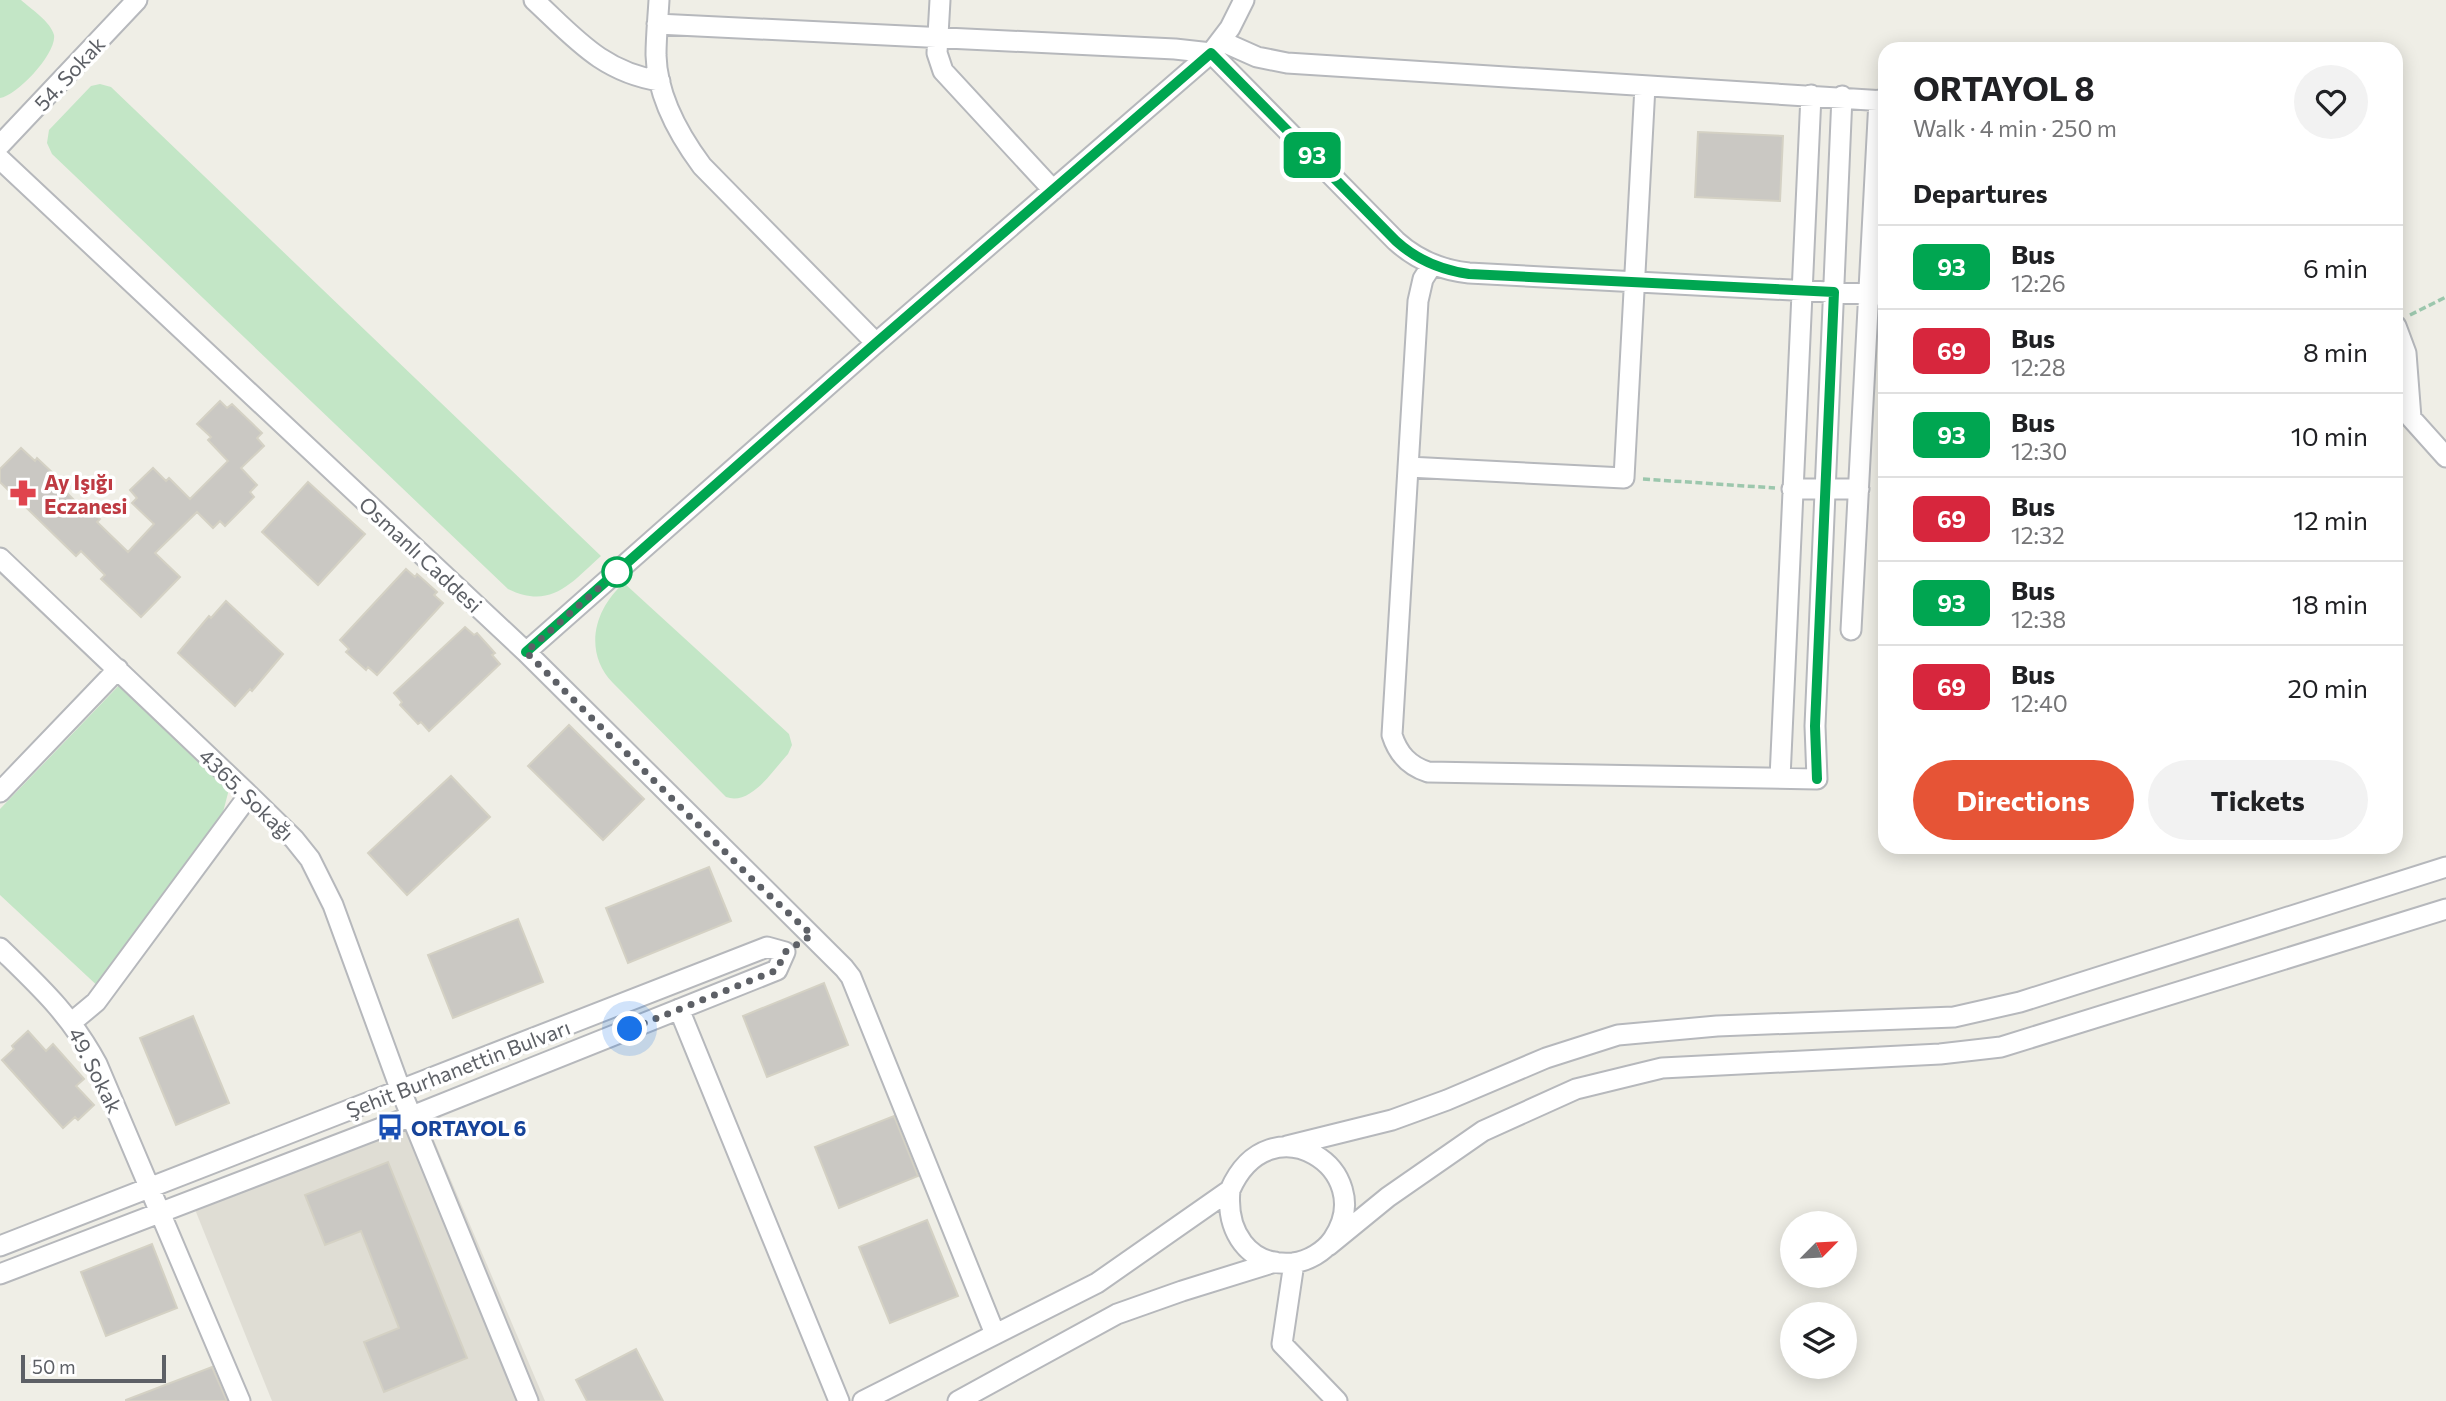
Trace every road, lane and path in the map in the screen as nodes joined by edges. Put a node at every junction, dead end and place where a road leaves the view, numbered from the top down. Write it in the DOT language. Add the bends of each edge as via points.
graph roads {
  1 [pos="137,0"];
  2 [pos="534,0"];
  3 [pos="659,0"];
  4 [pos="940,0"];
  5 [pos="1244,0"];
  6 [pos="657,24"];
  7 [pos="938,37"];
  8 [pos="1216,47"];
  9 [pos="660,81"];
  10 [pos="1645,86"];
  11 [pos="1811,95"];
  12 [pos="1842,96"];
  13 [pos="1878,100"];
  14 [pos="0,145"];
  15 [pos="0,159"];
  16 [pos="1053,190"];
  17 [pos="1878,255"];
  18 [pos="1432,265"];
  19 [pos="1633,282"];
  20 [pos="1801,290"];
  21 [pos="1834,292"];
  22 [pos="1877,294"];
  23 [pos="2446,297"];
  24 [pos="2403,320"];
  25 [pos="2403,334"];
  26 [pos="876,343"];
  27 [pos="2446,457"];
  28 [pos="1408,467"];
  29 [pos="1624,478"];
  30 [pos="1792,489"];
  31 [pos="1825,489"];
  32 [pos="1858,489"];
  33 [pos="0,558"];
  34 [pos="1851,630"];
  35 [pos="526,652"];
  36 [pos="118,669"];
  37 [pos="1780,778"];
  38 [pos="0,791"];
  39 [pos="249,795"];
  40 [pos="2446,867"];
  41 [pos="2446,909"];
  42 [pos="812,935"];
  43 [pos="0,948"];
  44 [pos="785,952"];
  45 [pos="678,1009"];
  46 [pos="72,1022"];
  47 [pos="401,1091"];
  48 [pos="412,1116"];
  49 [pos="1287,1146"];
  50 [pos="150,1186"];
  51 [pos="1230,1190"];
  52 [pos="161,1213"];
  53 [pos="0,1246"];
  54 [pos="1328,1246"];
  55 [pos="1285,1263"];
  56 [pos="0,1274"];
  57 [pos="995,1334"];
  58 [pos="240,1401"];
  59 [pos="528,1401"];
  60 [pos="839,1401"];
  61 [pos="863,1401"];
  62 [pos="958,1401"];
  63 [pos="1337,1401"];
  1 -- 14 [label="street, 54. Sokak"];
  2 -- 9 [label="street" via="612,67"];
  3 -- 6 [label="street"];
  4 -- 7 [label="street"];
  5 -- 8 [label="street"];
  6 -- 7 [label="street"];
  6 -- 9 [label="street"];
  7 -- 8 [label="street" via="1195,50"];
  7 -- 16 [label="street" via="937,53 947,78"];
  8 -- 10 [label="street" via="1287,63"];
  8 -- 16 [label="street"];
  8 -- 18 [label="street" via="1396,241"];
  9 -- 26 [label="street" via="676,126 702,166"];
  10 -- 11 [label="street"];
  10 -- 19 [label="street"];
  11 -- 12 [label="street"];
  11 -- 20 [label="street"];
  12 -- 13 [label="street"];
  12 -- 21 [label="street"];
  15 -- 35 [label="street, Osmanlı Caddesi"];
  16 -- 26 [label="street"];
  17 -- 22 [label="street"];
  18 -- 19 [label="street" via="1469,274"];
  18 -- 28 [label="street" via="1418,301"];
  19 -- 20 [label="street"];
  19 -- 29 [label="street"];
  20 -- 21 [label="street"];
  20 -- 30 [label="street"];
  21 -- 22 [label="street"];
  21 -- 31 [label="street"];
  22 -- 32 [label="street"];
  23 -- 24 [label="path"];
  25 -- 27 [label="street" via="2410,418"];
  26 -- 35 [label="street"];
  28 -- 29 [label="street"];
  28 -- 37 [label="street" via="1392,735 1401,754 1414,766 1428,772"];
  29 -- 30 [label="path"];
  30 -- 31 [label="street"];
  30 -- 37 [label="street"];
  31 -- 32 [label="street"];
  31 -- 37 [label="street" via="1817,779"];
  32 -- 34 [label="street"];
  33 -- 36 [label="street, 4365. Sokağı"];
  35 -- 42 [label="street, Osmanlı Caddesi"];
  36 -- 38 [label="street"];
  36 -- 39 [label="street, 4365. Sokağı"];
  39 -- 46 [label="street" via="96,1002"];
  39 -- 47 [label="street, 4365. Sokağı" via="294,839 323,882"];
  40 -- 49 [label="street" via="2020,1002 1954,1017 1717,1026 1618,1035 1545,1058 1392,1120"];
  41 -- 54 [label="street" via="2001,1047 1662,1068 1576,1089 1483,1131 1388,1197"];
  42 -- 44 [label="street"];
  42 -- 57 [label="street, Osmanlı Caddesi" via="851,978"];
  43 -- 46 [label="street, 49. Sokak"];
  44 -- 45 [label="street, Şehit Burhanettin Bulvarı" via="777,970"];
  44 -- 47 [label="street, Şehit Burhanettin Bulvarı" via="767,947"];
  45 -- 48 [label="street, Şehit Burhanettin Bulvarı"];
  45 -- 60 [label="street"];
  46 -- 50 [label="street, 49. Sokak" via="97,1064"];
  47 -- 48 [label="street, 4365. Sokağı"];
  47 -- 50 [label="street, Şehit Burhanettin Bulvarı"];
  48 -- 52 [label="street, Şehit Burhanettin Bulvarı"];
  48 -- 59 [label="street, 4365. Sokağı"];
  49 -- 51 [label="street" via="1250,1158 1237,1172"];
  49 -- 54 [label="street" via="1323,1159 1336,1174 1344,1211"];
  50 -- 52 [label="street, 49. Sokak"];
  50 -- 53 [label="street, Şehit Burhanettin Bulvarı"];
  51 -- 55 [label="street" via="1228,1209 1242,1244 1257,1256"];
  51 -- 57 [label="street" via="1097,1283"];
  52 -- 56 [label="street, Şehit Burhanettin Bulvarı"];
  52 -- 58 [label="street, 49. Sokak"];
  54 -- 55 [label="street" via="1312,1257"];
  55 -- 62 [label="street" via="1117,1314"];
  55 -- 63 [label="street" via="1282,1344"];
  57 -- 61 [label="street"];
}
